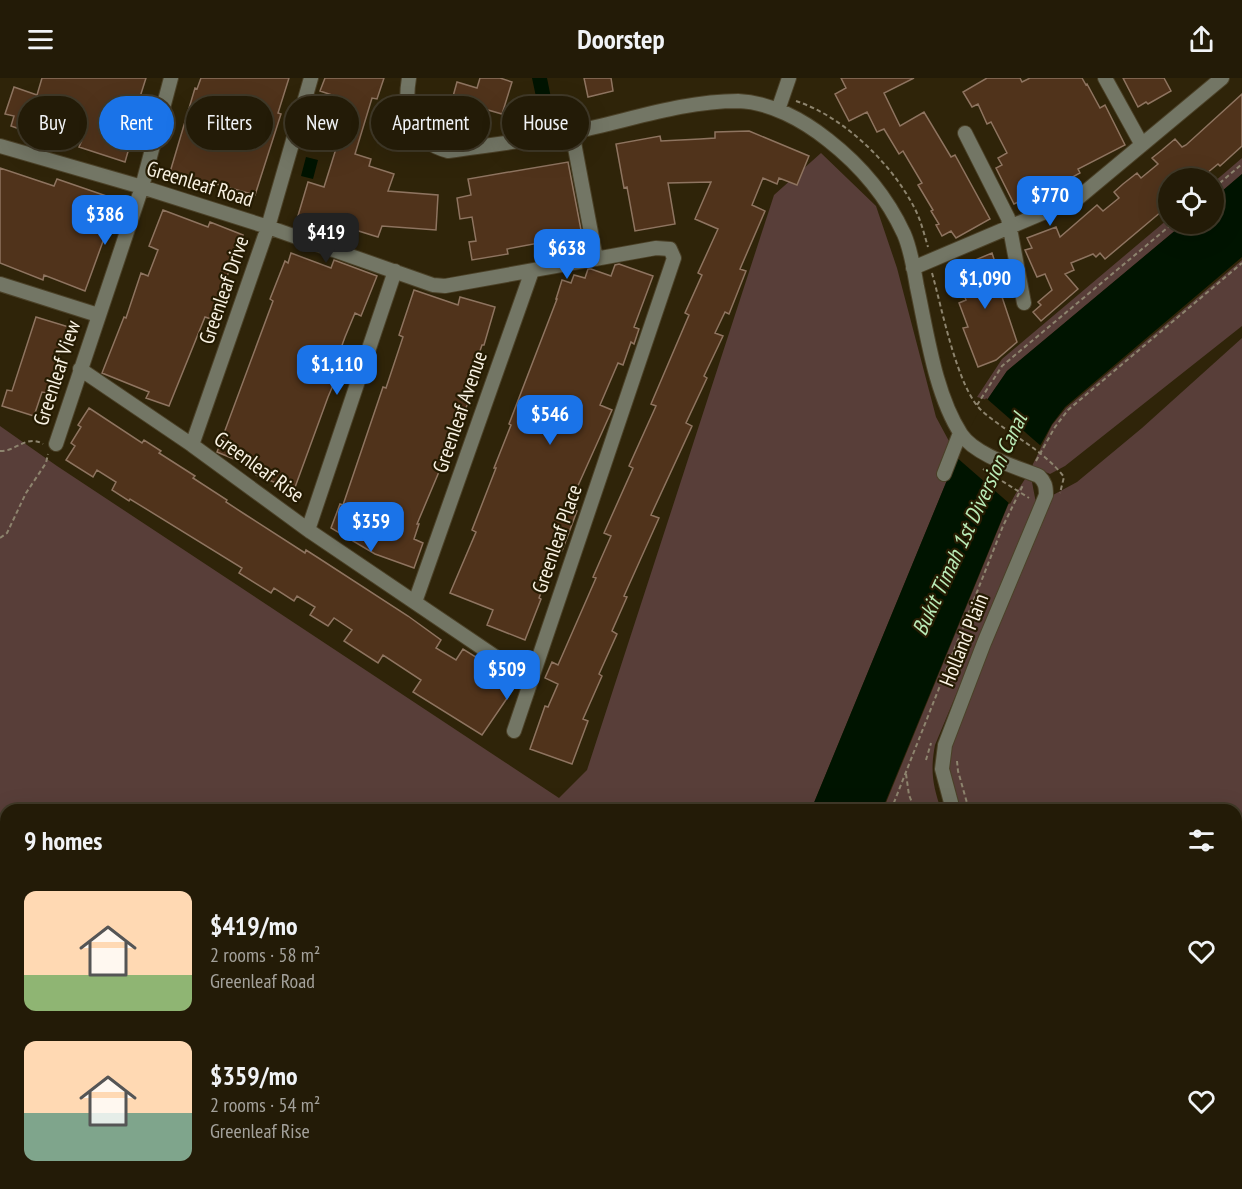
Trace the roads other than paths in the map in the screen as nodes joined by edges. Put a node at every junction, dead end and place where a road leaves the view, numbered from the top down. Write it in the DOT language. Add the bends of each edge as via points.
graph roads {
  1 [pos="171,78"];
  2 [pos="311,78"];
  3 [pos="409,78"];
  4 [pos="789,78"];
  5 [pos="1105,78"];
  6 [pos="1222,78"];
  7 [pos="778,110"];
  8 [pos="589,128"];
  9 [pos="965,133"];
  10 [pos="502,143"];
  11 [pos="1142,145"];
  12 [pos="0,146"];
  13 [pos="575,150"];
  14 [pos="142,187"];
  15 [pos="268,227"];
  16 [pos="1010,227"];
  17 [pos="674,258"];
  18 [pos="596,259"];
  19 [pos="913,268"];
  20 [pos="532,271"];
  21 [pos="395,272"];
  22 [pos="0,284"];
  23 [pos="1024,303"];
  24 [pos="98,315"];
  25 [pos="80,369"];
  26 [pos="962,436"];
  27 [pos="192,445"];
  28 [pos="50,447"];
  29 [pos="944,474"];
  30 [pos="308,530"];
  31 [pos="415,602"];
  32 [pos="531,681"];
  33 [pos="514,730"];
  34 [pos="951,804"];
  1 -- 14 [label="street, Greenleaf View"];
  2 -- 15 [label="street, Greenleaf Drive"];
  3 -- 10 [label="street" via="410,118 423,139 448,152"];
  4 -- 7 [label="street"];
  5 -- 11 [label="street"];
  6 -- 11 [label="street"];
  7 -- 8 [label="street" via="740,101 695,104"];
  7 -- 19 [label="street" via="817,132 866,175 904,236"];
  9 -- 16 [label="street"];
  11 -- 16 [label="street" via="1078,198"];
  12 -- 14 [label="street, Greenleaf Road"];
  13 -- 18 [label="street"];
  14 -- 15 [label="street, Greenleaf Road"];
  14 -- 24 [label="street, Greenleaf View"];
  15 -- 21 [label="street, Greenleaf Road"];
  15 -- 27 [label="street, Greenleaf Drive"];
  16 -- 19 [label="street"];
  16 -- 23 [label="street"];
  17 -- 18 [label="street, Greenleaf Road" via="670,249 664,247"];
  17 -- 32 [label="street, Greenleaf Place"];
  18 -- 20 [label="street, Greenleaf Road"];
  19 -- 26 [label="street" via="933,367"];
  20 -- 21 [label="street, Greenleaf Road" via="445,285 433,285"];
  20 -- 31 [label="street, Greenleaf Avenue"];
  21 -- 30 [label="street"];
  22 -- 24 [label="street, Greenleaf View"];
  24 -- 25 [label="street, Greenleaf View"];
  25 -- 27 [label="street, Greenleaf Rise"];
  25 -- 28 [label="street, Greenleaf View"];
  26 -- 29 [label="street"];
  26 -- 34 [label="street, Holland Plain" via="978,450 1045,481 1046,495 945,745 942,769"];
  27 -- 30 [label="street, Greenleaf Rise"];
  30 -- 31 [label="street, Greenleaf Rise"];
  31 -- 32 [label="street, Greenleaf Rise"];
  32 -- 33 [label="street, Greenleaf Place"];
}
